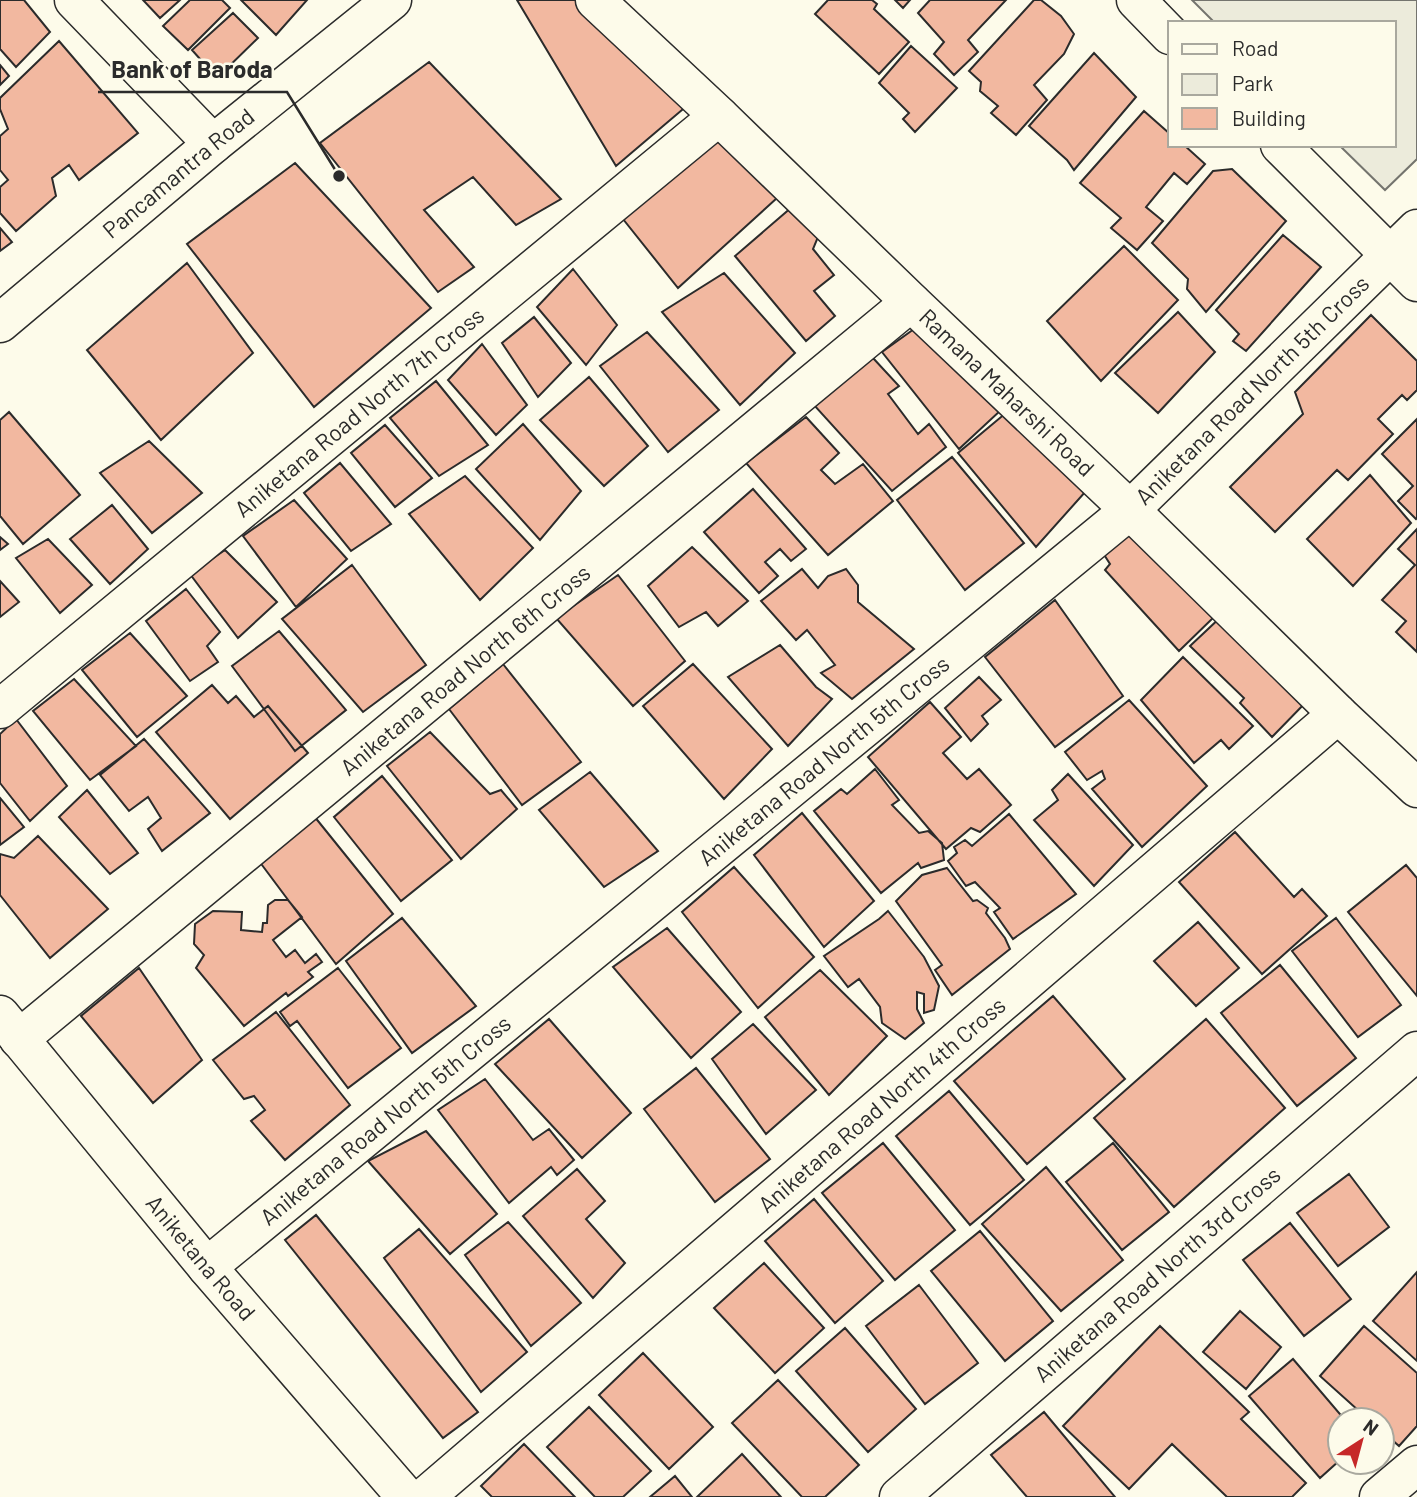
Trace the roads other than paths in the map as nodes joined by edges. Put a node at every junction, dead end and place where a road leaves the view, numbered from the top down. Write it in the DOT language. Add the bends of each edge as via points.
graph roads {
  1 [pos="74,0"];
  2 [pos="595,0"];
  3 [pos="1136,0"];
  4 [pos="379,4"];
  5 [pos="1168,32"];
  6 [pos="719,116"];
  7 [pos="213,144"];
  8 [pos="1282,147"];
  9 [pos="1417,229"];
  10 [pos="1404,269"];
  11 [pos="911,302"];
  12 [pos="0,323"];
  13 [pos="1130,510"];
  14 [pos="0,709"];
  15 [pos="1338,715"];
  16 [pos="1417,788"];
  17 [pos="10,1027"];
  18 [pos="1417,1051"];
  19 [pos="207,1267"];
  20 [pos="1417,1465"];
  21 [pos="406,1497"];
  22 [pos="425,1497"];
  23 [pos="899,1497"];
  24 [pos="1379,1497"];
  1 -- 7 [label="street"];
  2 -- 6 [label="street, Ramana Maharshi Road"];
  3 -- 5 [label="street"];
  4 -- 7 [label="street, Pancamantra Road"];
  6 -- 11 [label="street, Ramana Maharshi Road"];
  6 -- 14 [label="street, Aniketana Road North 7th Cross"];
  7 -- 12 [label="street, Pancamantra Road"];
  8 -- 10 [label="street"];
  9 -- 10 [label="street, Aniketana Road North 5th Cross"];
  10 -- 13 [label="street, Aniketana Road North 5th Cross"];
  11 -- 13 [label="street, Ramana Maharshi Road"];
  11 -- 17 [label="street, Aniketana Road North 6th Cross"];
  13 -- 15 [label="street, Ramana Maharshi Road"];
  13 -- 19 [label="street, Aniketana Road North 5th Cross"];
  15 -- 16 [label="street, Ramana Maharshi Road"];
  15 -- 22 [label="street, Aniketana Road North 4th Cross"];
  17 -- 19 [label="street, Aniketana Road"];
  18 -- 23 [label="street, Aniketana Road North 3rd Cross"];
  19 -- 21 [label="street, Aniketana Road"];
  20 -- 24 [label="street"];
}
